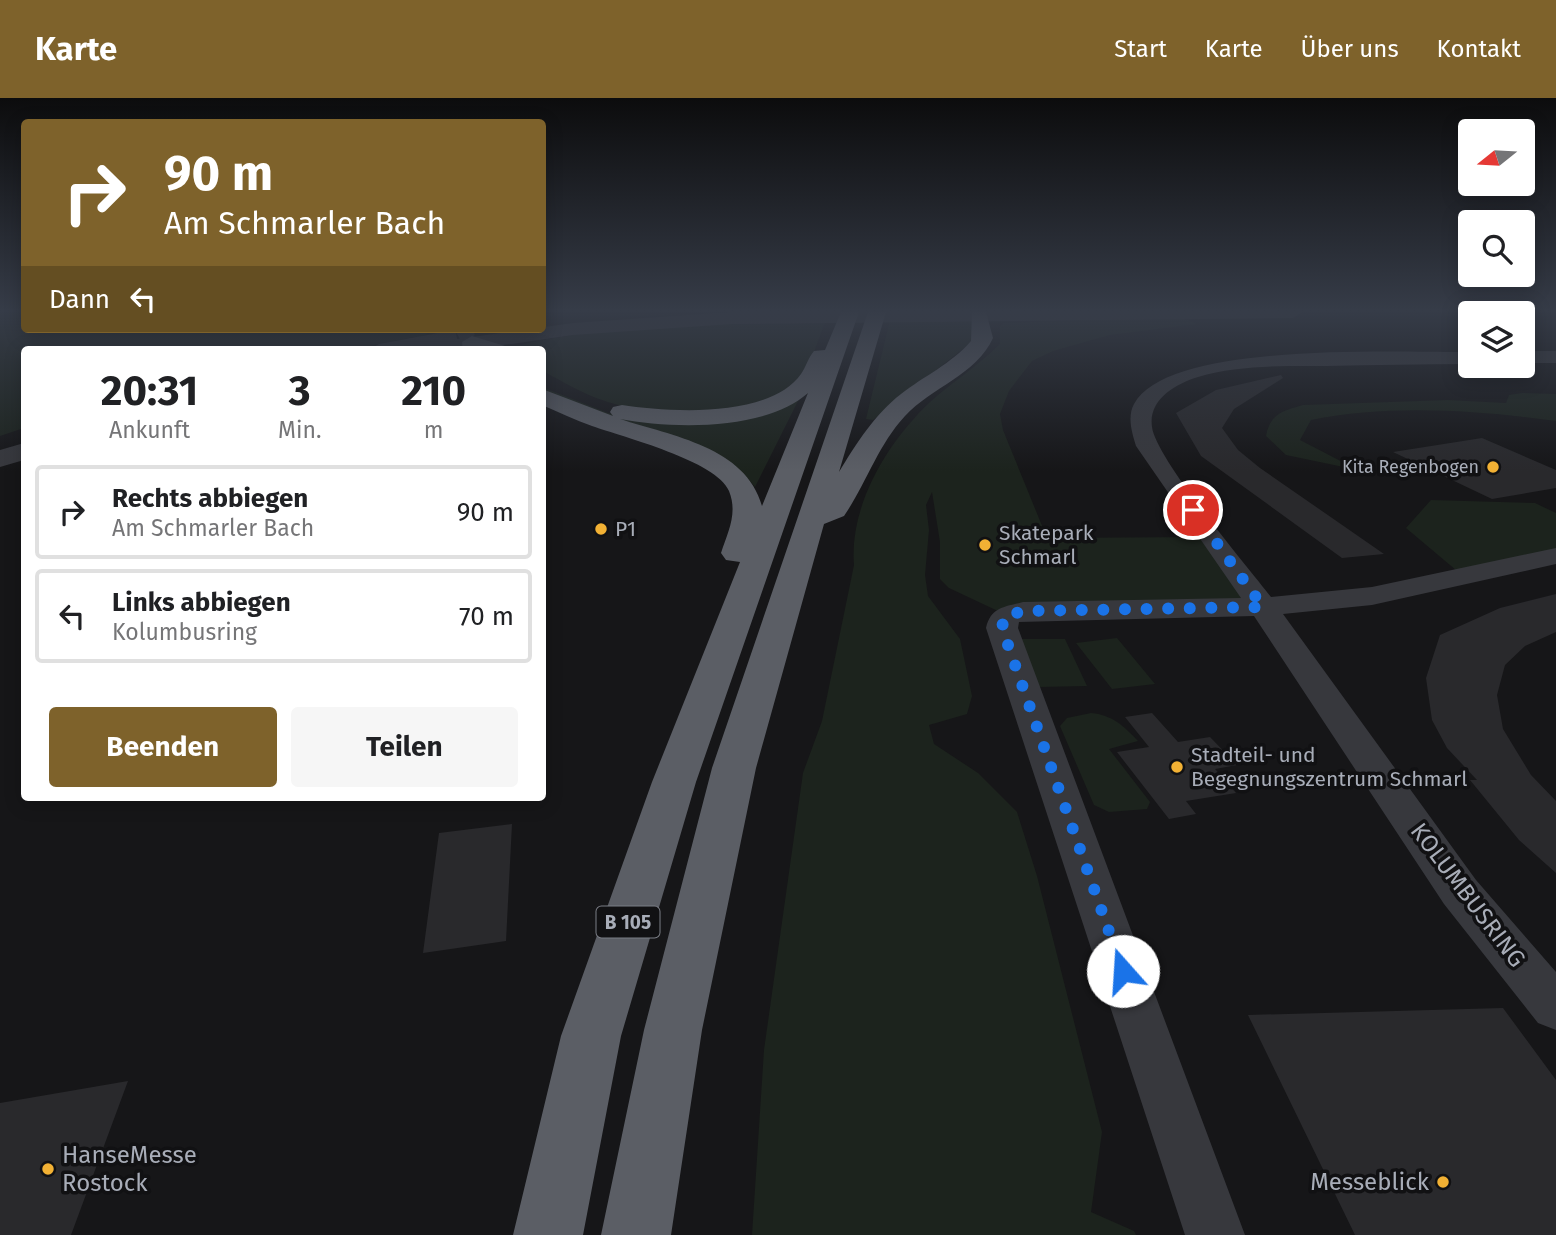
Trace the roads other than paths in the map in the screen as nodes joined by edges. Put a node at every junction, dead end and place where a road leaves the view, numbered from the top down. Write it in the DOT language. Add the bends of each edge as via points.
graph roads {
  1 [pos="816,365"];
  2 [pos="831,365"];
  3 [pos="868,365"];
  4 [pos="957,365"];
  5 [pos="1234,365"];
  6 [pos="546,382"];
  7 [pos="546,398"];
  8 [pos="21,441"];
  9 [pos="0,448"];
  10 [pos="21,452"];
  11 [pos="0,459"];
  12 [pos="807,529"];
  13 [pos="1556,556"];
  14 [pos="1263,607"];
  15 [pos="734,616"];
  16 [pos="1556,1008"];
  17 [pos="548,1235"];
  18 [pos="635,1235"];
  19 [pos="1216,1235"];
  1 -- 6 [label="highway" via="810,379 795,391 753,408 715,416 665,417 616,411"];
  2 -- 15 [label="highway, B 105"];
  3 -- 12 [label="highway"];
  4 -- 12 [label="highway" via="898,409 833,510"];
  5 -- 14 [label="street, KOLUMBUSRING" via="1188,374 1147,399 1140,415 1147,446"];
  7 -- 15 [label="highway" via="694,452 720,464 737,479 750,512 726,585"];
  8 -- 9 [label="street"];
  10 -- 11 [label="street"];
  12 -- 18 [label="highway" via="734,768 673,1030"];
  13 -- 14 [label="street" via="1372,596"];
  14 -- 16 [label="street, KOLUMBUSRING" via="1460,892"];
  14 -- 19 [label="street" via="1023,611 1004,617 1002,628"];
  15 -- 17 [label="highway, B 105" via="591,1036"];
}
